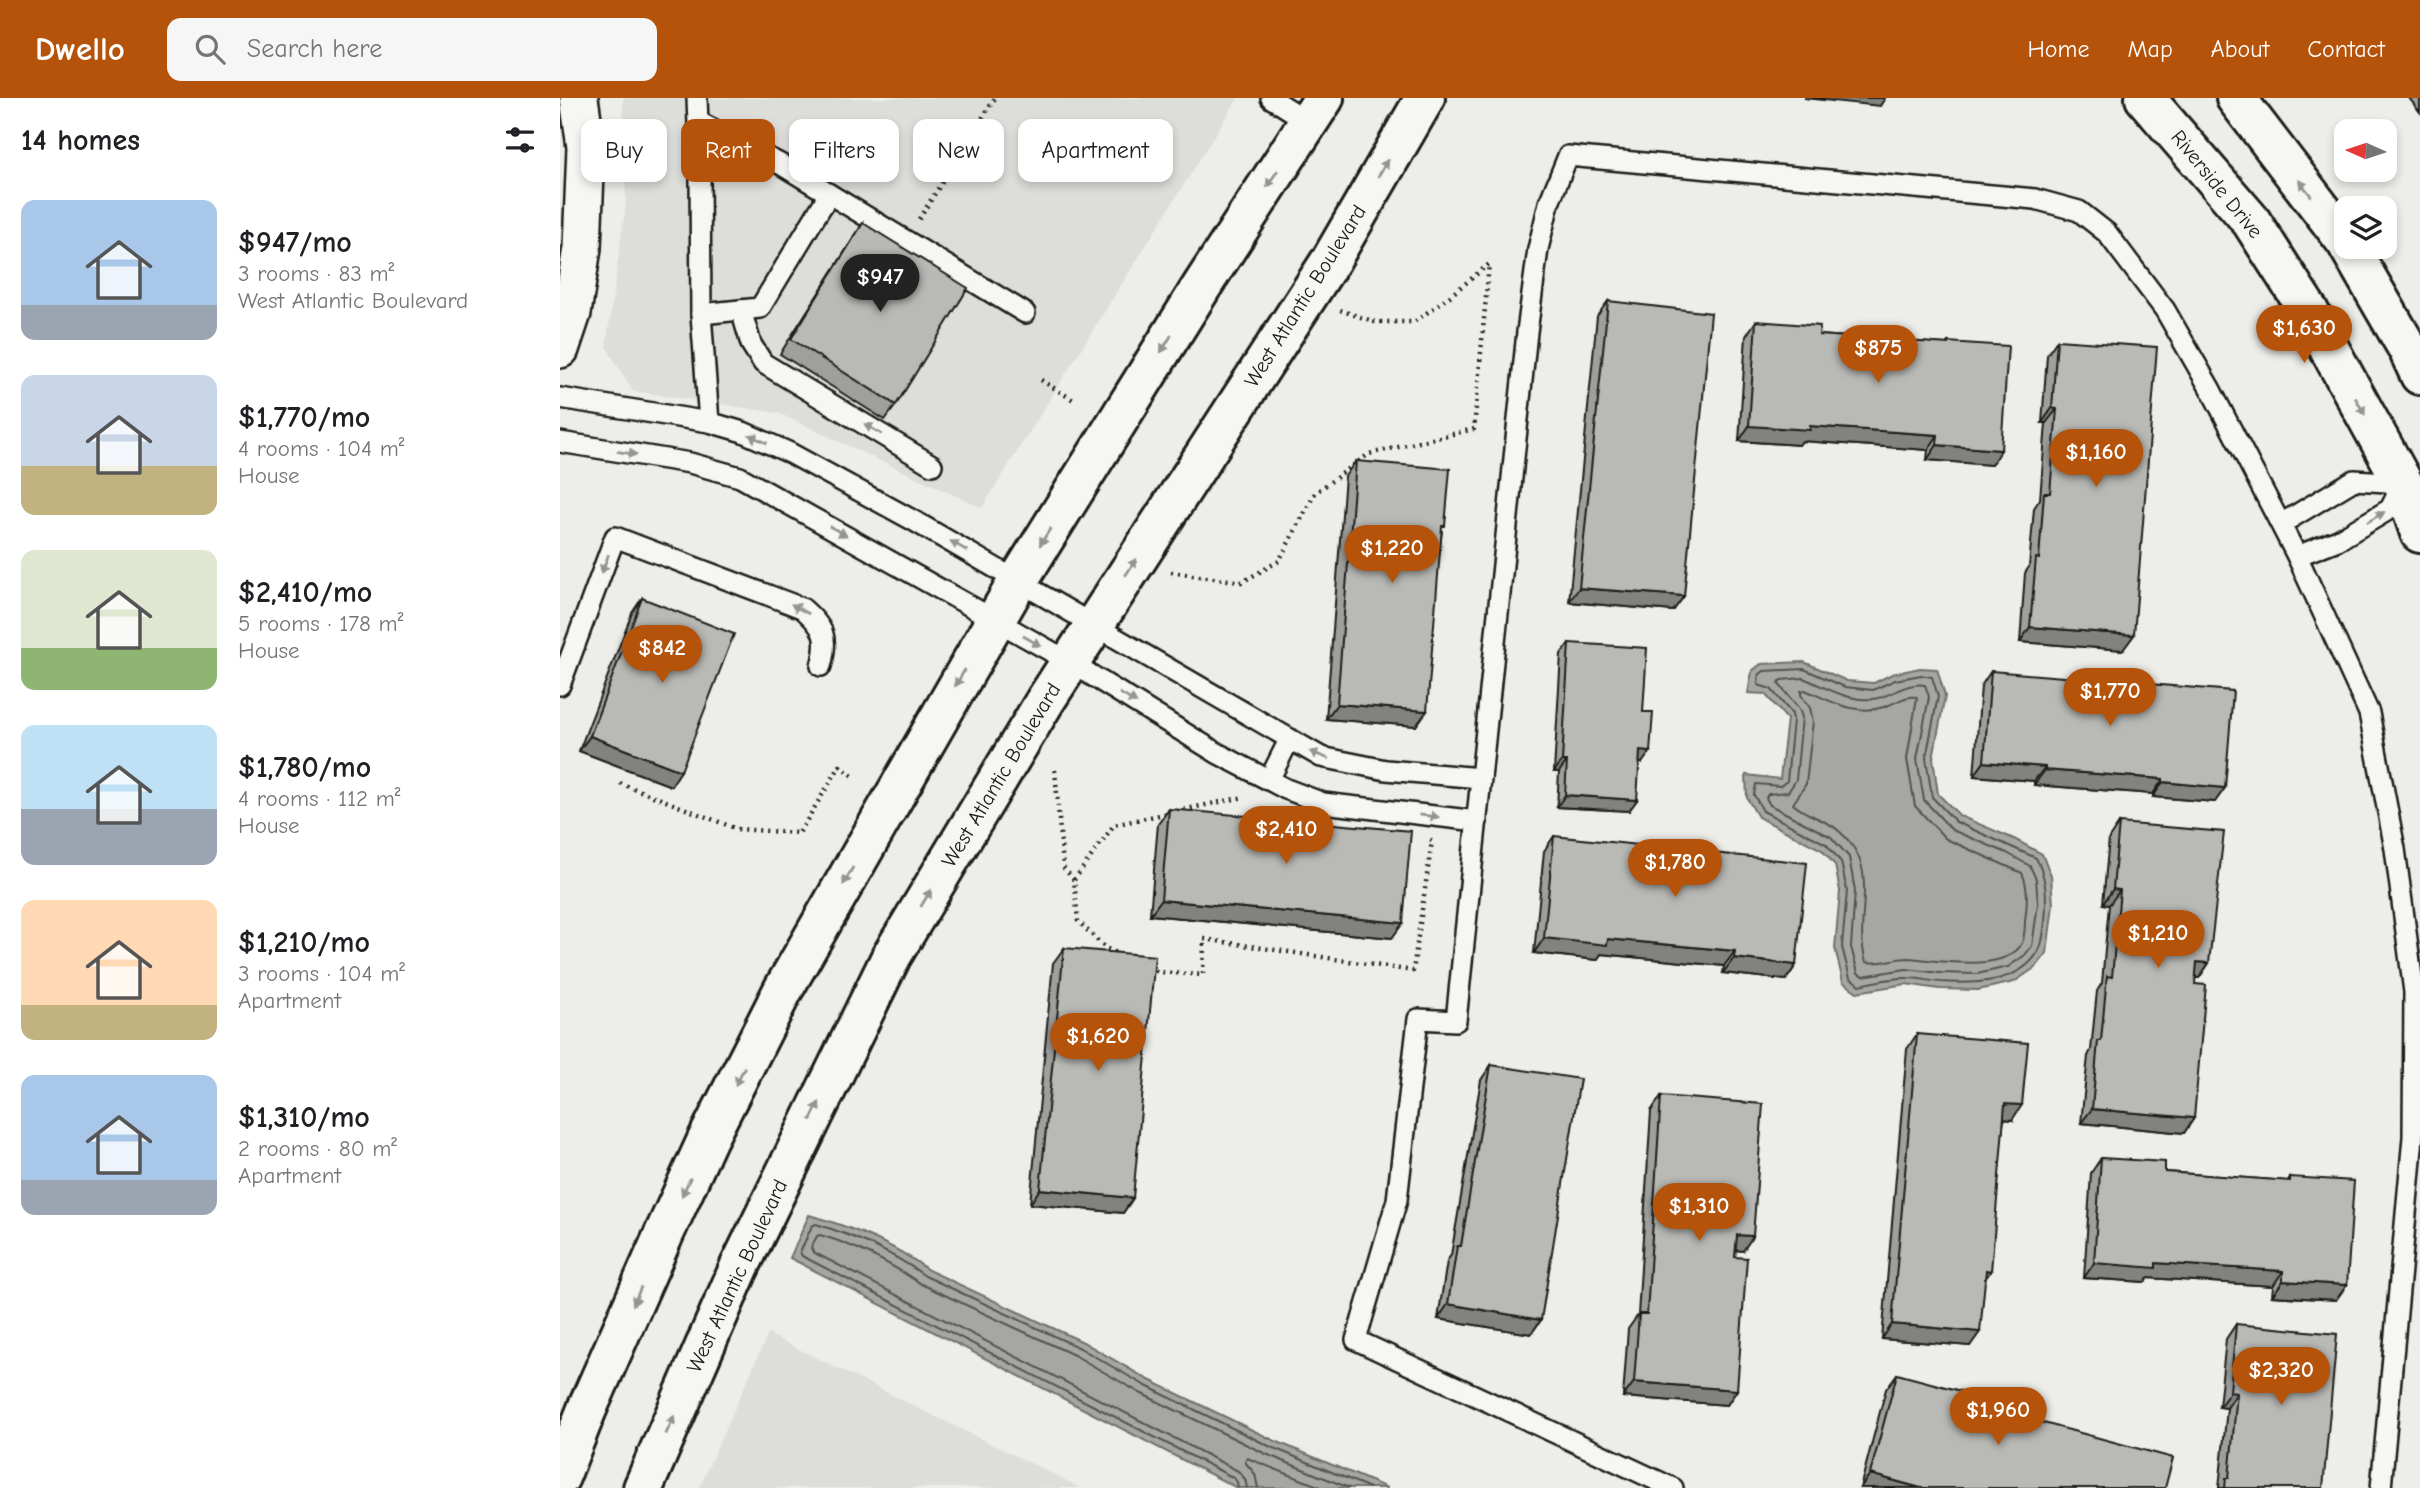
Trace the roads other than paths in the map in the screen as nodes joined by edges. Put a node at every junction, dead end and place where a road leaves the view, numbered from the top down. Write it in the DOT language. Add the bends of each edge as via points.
graph roads {
  1 [pos="579,98"];
  2 [pos="697,98"];
  3 [pos="1271,98"];
  4 [pos="1425,98"];
  5 [pos="2145,98"];
  6 [pos="2236,98"];
  7 [pos="1316,110"];
  8 [pos="699,119"];
  9 [pos="775,161"];
  10 [pos="700,182"];
  11 [pos="829,194"];
  12 [pos="2334,227"];
  13 [pos="2356,259"];
  14 [pos="741,310"];
  15 [pos="1025,313"];
  16 [pos="701,314"];
  17 [pos="560,349"];
  18 [pos="2420,375"];
  19 [pos="560,398"];
  20 [pos="709,422"];
  21 [pos="560,442"];
  22 [pos="932,465"];
  23 [pos="2411,479"];
  24 [pos="2280,524"];
  25 [pos="2420,533"];
  26 [pos="2297,556"];
  27 [pos="1018,581"];
  28 [pos="994,619"];
  29 [pos="1093,624"];
  30 [pos="1070,662"];
  31 [pos="821,666"];
  32 [pos="560,685"];
  33 [pos="1289,740"];
  34 [pos="1481,778"];
  35 [pos="1269,780"];
  36 [pos="1477,821"];
  37 [pos="560,1477"];
  38 [pos="643,1488"];
  39 [pos="1673,1488"];
  40 [pos="2381,1488"];
  1 -- 17 [label="street" via="586,147 582,248 572,313"];
  2 -- 8 [label="lane"];
  3 -- 7 [label="lane"];
  29 -- 4 [label="main road, West Atlantic Boulevard, one-way" via="1331,260"];
  5 -- 23 [label="main road, Riverside Drive, one-way" via="2251,221"];
  12 -- 6 [label="main road, one-way"];
  7 -- 27 [label="main road, one-way"];
  9 -- 11 [label="lane"];
  10 -- 16 [label="lane"];
  11 -- 14 [label="lane" via="760,308"];
  11 -- 15 [label="lane"];
  13 -- 18 [label="main road"];
  14 -- 16 [label="lane"];
  22 -- 14 [label="lane, one-way" via="764,363 751,344"];
  16 -- 20 [label="lane"];
  19 -- 20 [label="lane"];
  27 -- 20 [label="lane, one-way" via="790,453"];
  21 -- 28 [label="lane, one-way" via="690,463 740,477"];
  23 -- 24 [label="lane" via="2354,480"];
  23 -- 25 [label="main road, Riverside Drive"];
  26 -- 23 [label="lane, one-way" via="2337,540 2390,509"];
  24 -- 26 [label="lane"];
  24 -- 34 [label="lane" via="2165,310 2107,233 2079,211 2035,199 1568,156 1549,203 1536,263"];
  26 -- 40 [label="lane" via="2369,713 2395,849 2414,992 2413,1138"];
  27 -- 28 [label="main road"];
  27 -- 29 [label="lane"];
  28 -- 30 [label="lane, one-way"];
  28 -- 37 [label="main road, one-way" via="783,990 707,1140"];
  29 -- 30 [label="main road, West Atlantic Boulevard"];
  29 -- 33 [label="lane"];
  30 -- 35 [label="lane, one-way"];
  38 -- 30 [label="main road, West Atlantic Boulevard, one-way" via="739,1268 891,957"];
  31 -- 32 [label="lane, one-way" via="824,632 802,608 615,537"];
  34 -- 33 [label="lane, one-way" via="1386,770 1321,757"];
  33 -- 35 [label="lane"];
  34 -- 36 [label="lane"];
  35 -- 36 [label="lane, one-way" via="1323,803"];
  36 -- 39 [label="lane" via="1456,1021 1418,1019 1397,1200 1356,1340"];
}
